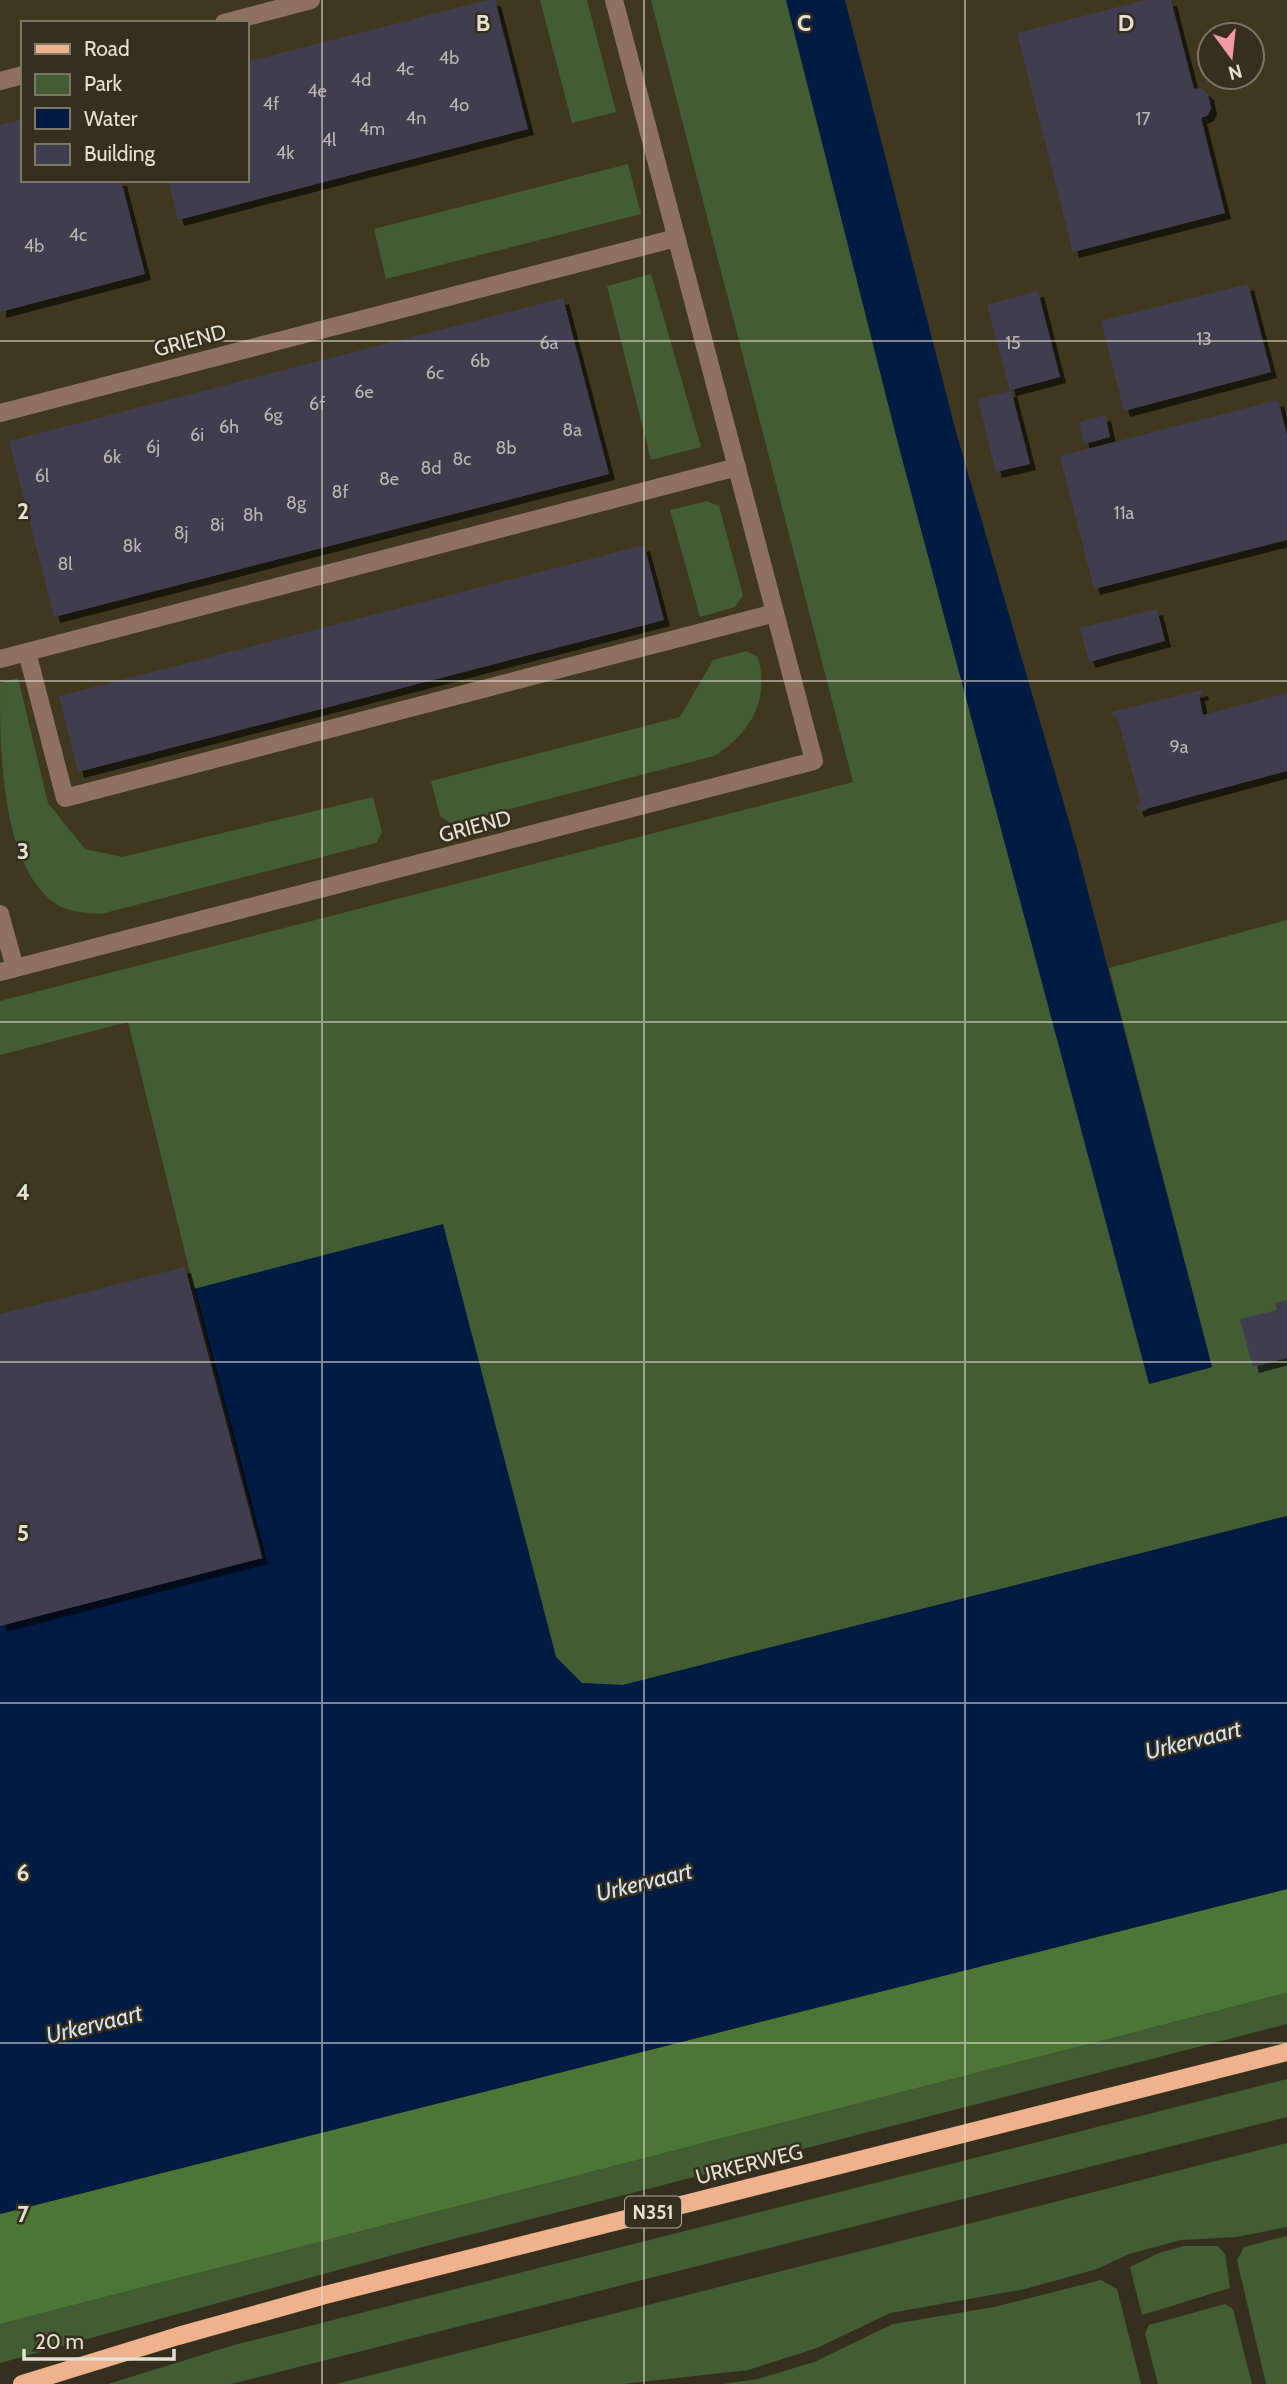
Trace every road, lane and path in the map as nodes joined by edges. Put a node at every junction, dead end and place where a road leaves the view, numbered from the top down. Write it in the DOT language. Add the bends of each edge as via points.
graph roads {
  1 [pos="312,0"];
  2 [pos="614,0"];
  3 [pos="232,21"];
  4 [pos="21,76"];
  5 [pos="0,81"];
  6 [pos="676,238"];
  7 [pos="0,413"];
  8 [pos="737,467"];
  9 [pos="775,613"];
  10 [pos="27,652"];
  11 [pos="0,659"];
  12 [pos="0,914"];
  13 [pos="7,970"];
  14 [pos="1287,2052"];
  15 [pos="22,2384"];
  1 -- 3 [label="street"];
  2 -- 6 [label="street, GRIEND"];
  4 -- 5 [label="street"];
  6 -- 7 [label="street, GRIEND"];
  6 -- 8 [label="street, GRIEND"];
  8 -- 9 [label="street, GRIEND"];
  8 -- 10 [label="street"];
  9 -- 10 [label="street" via="65,798"];
  9 -- 13 [label="street, GRIEND" via="814,761"];
  10 -- 11 [label="street"];
  12 -- 13 [label="street"];
  14 -- 15 [label="main road, URKERWEG / N351" via="326,2295"];
}
